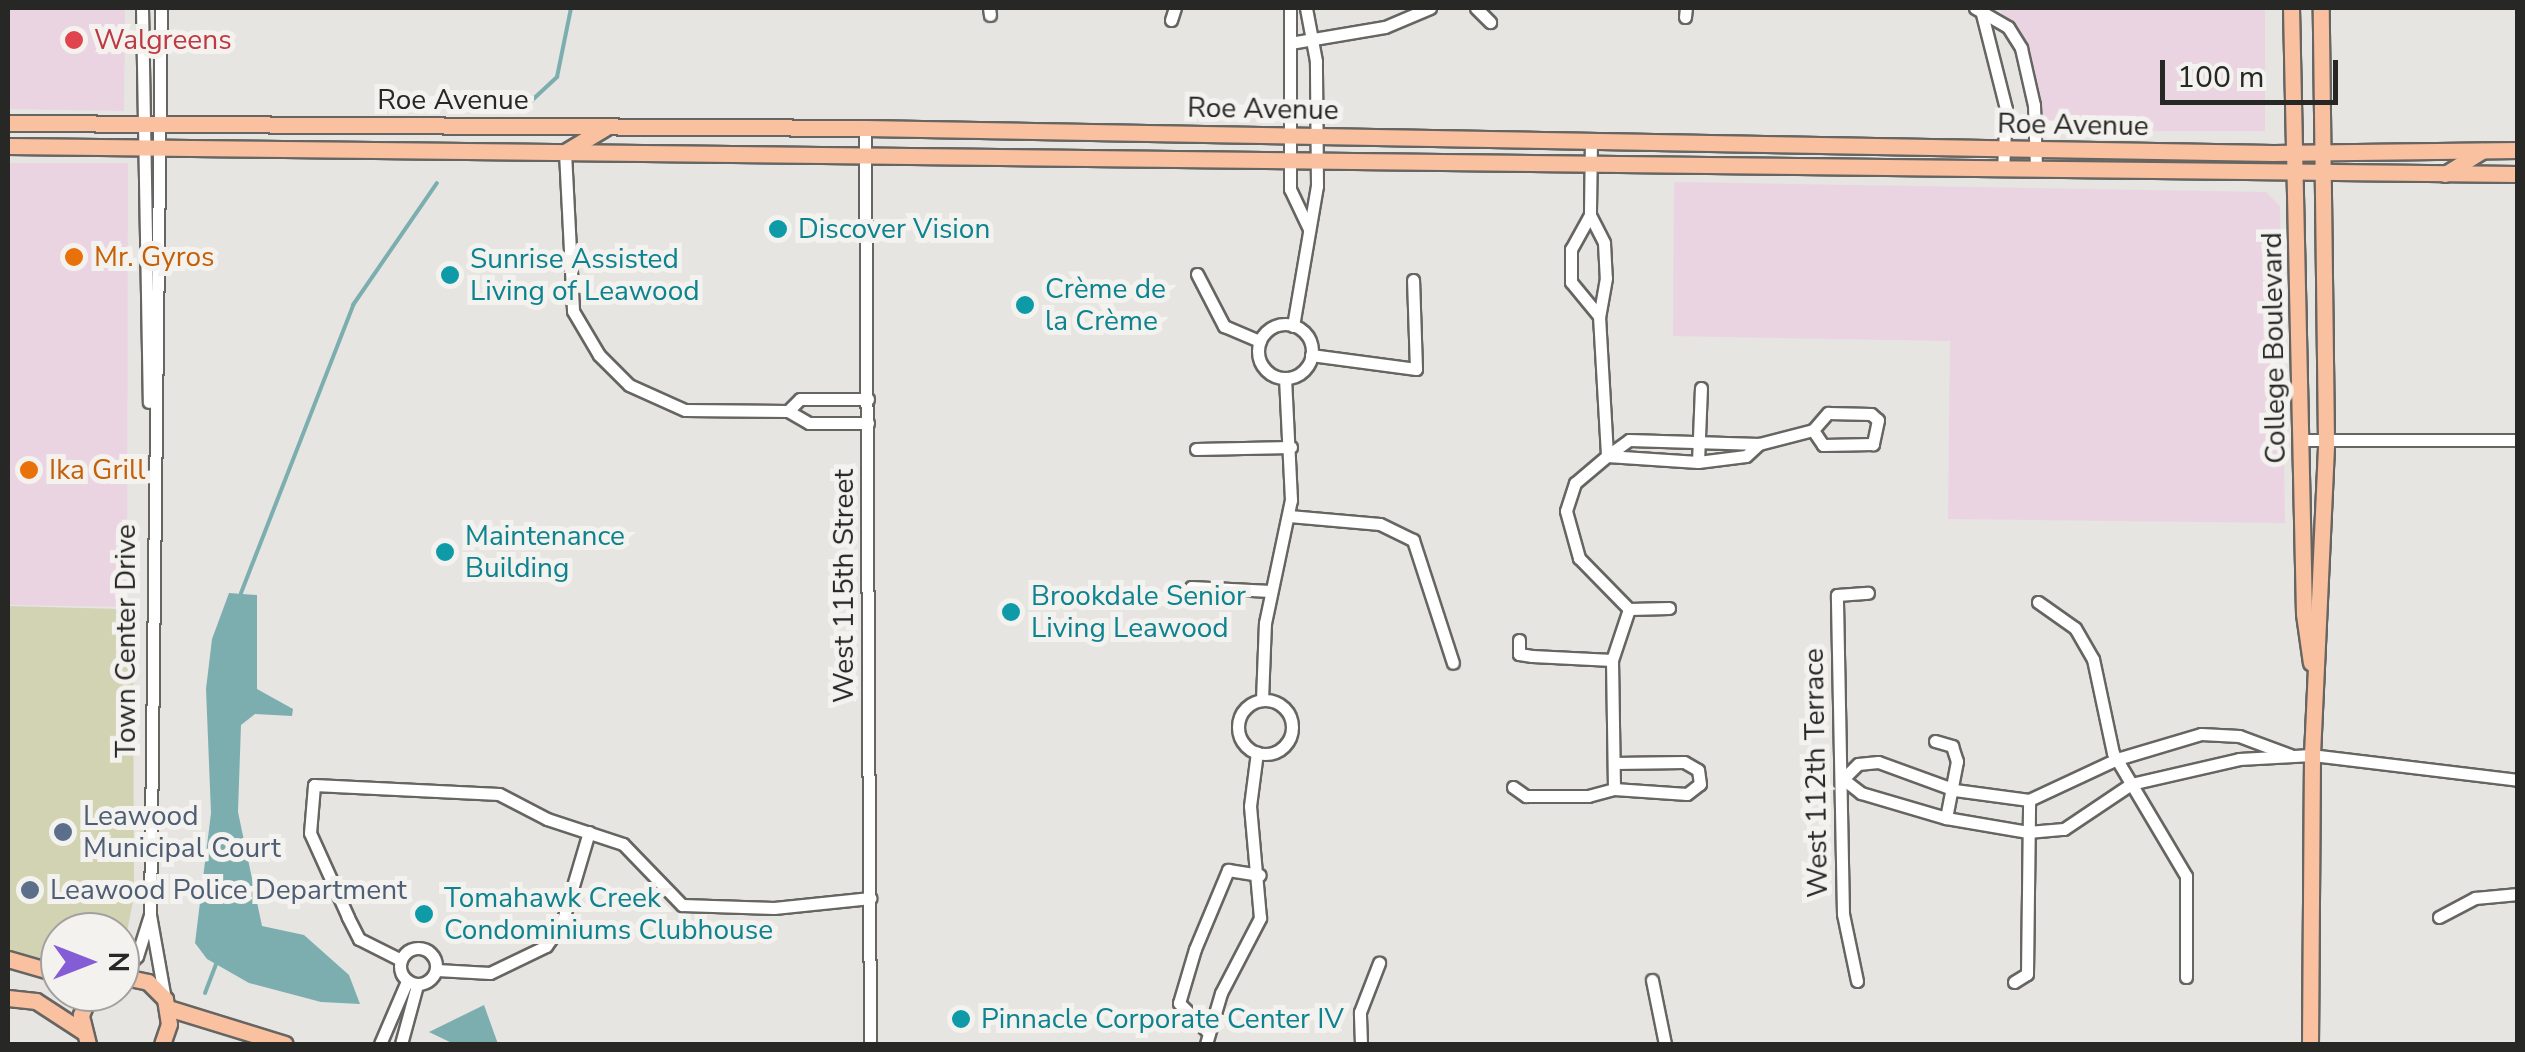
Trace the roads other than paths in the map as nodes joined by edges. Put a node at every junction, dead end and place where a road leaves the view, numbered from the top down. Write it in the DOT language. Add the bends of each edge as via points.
graph roads {
  1 [pos="142,8"];
  2 [pos="161,8"];
  3 [pos="1290,8"];
  4 [pos="1306,8"];
  5 [pos="1430,8"];
  6 [pos="1476,8"];
  7 [pos="2291,8"];
  8 [pos="2321,8"];
  9 [pos="1981,10"];
  10 [pos="1490,22"];
  11 [pos="1312,40"];
  12 [pos="1290,43"];
  13 [pos="8,123"];
  14 [pos="141,123"];
  15 [pos="160,123"];
  16 [pos="609,126"];
  17 [pos="866,128"];
  18 [pos="1288,134"];
  19 [pos="1317,135"];
  20 [pos="1591,139"];
  21 [pos="8,146"];
  22 [pos="150,147"];
  23 [pos="2002,150"];
  24 [pos="2034,150"];
  25 [pos="2482,150"];
  26 [pos="2518,150"];
  27 [pos="866,151"];
  28 [pos="565,152"];
  29 [pos="2294,153"];
  30 [pos="2322,153"];
  31 [pos="1288,155"];
  32 [pos="1317,156"];
  33 [pos="1590,160"];
  34 [pos="2002,170"];
  35 [pos="2036,170"];
  36 [pos="2294,174"];
  37 [pos="2445,174"];
  38 [pos="2483,174"];
  39 [pos="2518,174"];
  40 [pos="2322,175"];
  41 [pos="1590,215"];
  42 [pos="1309,229"];
  43 [pos="1198,274"];
  44 [pos="1413,280"];
  45 [pos="1599,316"];
  46 [pos="1293,326"];
  47 [pos="1260,342"];
  48 [pos="1311,354"];
  49 [pos="1285,378"];
  50 [pos="1701,388"];
  51 [pos="868,399"];
  52 [pos="788,411"];
  53 [pos="868,423"];
  54 [pos="1813,430"];
  55 [pos="1702,438"];
  56 [pos="2302,440"];
  57 [pos="2326,440"];
  58 [pos="2518,440"];
  59 [pos="1760,444"];
  60 [pos="1291,447"];
  61 [pos="1196,449"];
  62 [pos="1607,456"];
  63 [pos="1698,462"];
  64 [pos="1289,516"];
  65 [pos="1191,587"];
  66 [pos="1271,591"];
  67 [pos="1868,593"];
  68 [pos="2038,602"];
  69 [pos="1669,608"];
  70 [pos="1629,609"];
  71 [pos="1519,640"];
  72 [pos="1612,660"];
  73 [pos="1453,663"];
  74 [pos="2314,687"];
  75 [pos="1262,700"];
  76 [pos="1934,741"];
  77 [pos="1257,752"];
  78 [pos="2312,755"];
  79 [pos="2290,756"];
  80 [pos="2116,759"];
  81 [pos="1614,763"];
  82 [pos="1842,779"];
  83 [pos="2518,780"];
  84 [pos="2131,784"];
  85 [pos="1513,787"];
  86 [pos="1614,790"];
  87 [pos="1955,790"];
  88 [pos="2029,800"];
  89 [pos="1946,818"];
  90 [pos="589,832"];
  91 [pos="2028,832"];
  92 [pos="1260,875"];
  93 [pos="2518,894"];
  94 [pos="870,898"];
  95 [pos="150,915"];
  96 [pos="2439,917"];
  97 [pos="140,947"];
  98 [pos="8,959"];
  99 [pos="401,960"];
  100 [pos="1379,963"];
  101 [pos="40,968"];
  102 [pos="436,970"];
  103 [pos="2186,977"];
  104 [pos="140,980"];
  105 [pos="1652,980"];
  106 [pos="1858,981"];
  107 [pos="2014,982"];
  108 [pos="412,983"];
  109 [pos="8,998"];
  110 [pos="166,1004"];
  111 [pos="88,1012"];
  112 [pos="85,1038"];
  113 [pos="1207,1038"];
  114 [pos="162,1044"];
  115 [pos="286,1044"];
  116 [pos="380,1044"];
  117 [pos="400,1044"];
  118 [pos="870,1044"];
  119 [pos="1361,1044"];
  120 [pos="1665,1044"];
  121 [pos="2310,1044"];
  1 -- 14 [label="street, Town Center Drive"];
  2 -- 15 [label="street, Town Center Drive"];
  3 -- 12 [label="street"];
  4 -- 11 [label="street"];
  5 -- 11 [label="street" via="1384,27"];
  6 -- 10 [label="street"];
  7 -- 29 [label="main road, College Boulevard"];
  8 -- 30 [label="main road, College Boulevard"];
  9 -- 23 [label="street" via="2006,109"];
  9 -- 24 [label="street" via="2008,27 2022,48 2032,85"];
  11 -- 12 [label="street"];
  11 -- 19 [label="street"];
  12 -- 18 [label="street"];
  13 -- 14 [label="main road, Roe Avenue"];
  14 -- 15 [label="main road, Roe Avenue"];
  14 -- 22 [label="street, Town Center Drive"];
  15 -- 16 [label="main road, Roe Avenue"];
  15 -- 22 [label="street, Town Center Drive"];
  16 -- 17 [label="main road, Roe Avenue"];
  16 -- 28 [label="main road"];
  17 -- 18 [label="main road, Roe Avenue"];
  17 -- 27 [label="street, West 115th Street"];
  18 -- 19 [label="main road, Roe Avenue"];
  18 -- 31 [label="street"];
  19 -- 20 [label="main road, Roe Avenue"];
  19 -- 32 [label="street"];
  20 -- 23 [label="main road, Roe Avenue"];
  20 -- 33 [label="street"];
  21 -- 22 [label="main road, Roe Avenue"];
  22 -- 28 [label="main road, Roe Avenue"];
  22 -- 95 [label="street, Town Center Drive"];
  23 -- 24 [label="main road, Roe Avenue"];
  23 -- 34 [label="street"];
  24 -- 29 [label="main road, Roe Avenue"];
  24 -- 35 [label="street"];
  25 -- 26 [label="main road, Roe Avenue"];
  25 -- 30 [label="main road, Roe Avenue"];
  25 -- 37 [label="main road" via="2471,164 2456,163"];
  26 -- 38 [label="main road"];
  27 -- 28 [label="main road, Roe Avenue"];
  27 -- 31 [label="main road, Roe Avenue"];
  27 -- 51 [label="street, West 115th Street"];
  28 -- 52 [label="street" via="573,311 608,366 629,386 686,410"];
  29 -- 30 [label="main road, Roe Avenue"];
  29 -- 36 [label="main road, College Boulevard"];
  30 -- 40 [label="main road, College Boulevard"];
  31 -- 32 [label="main road, Roe Avenue"];
  31 -- 42 [label="street" via="1290,189"];
  32 -- 33 [label="main road, Roe Avenue"];
  32 -- 42 [label="street"];
  33 -- 34 [label="main road, Roe Avenue"];
  33 -- 41 [label="street"];
  34 -- 35 [label="main road, Roe Avenue"];
  35 -- 36 [label="main road, Roe Avenue"];
  36 -- 40 [label="main road, Roe Avenue"];
  36 -- 56 [label="main road, College Boulevard"];
  37 -- 38 [label="main road, Roe Avenue"];
  37 -- 40 [label="main road, Roe Avenue"];
  38 -- 39 [label="main road, Roe Avenue"];
  40 -- 57 [label="main road, College Boulevard"];
  41 -- 45 [label="street" via="1604,243"];
  41 -- 45 [label="street" via="1571,249 1571,282"];
  42 -- 46 [label="street"];
  43 -- 47 [label="street" via="1224,326"];
  44 -- 48 [label="street" via="1416,369"];
  45 -- 62 [label="street"];
  46 -- 47 [label="street" via="1276,326"];
  46 -- 48 [label="street" via="1307,336"];
  47 -- 49 [label="street" via="1263,366"];
  48 -- 49 [label="street" via="1302,371"];
  49 -- 60 [label="street"];
  50 -- 55 [label="street"];
  51 -- 52 [label="street" via="800,399"];
  51 -- 53 [label="street, West 115th Street"];
  52 -- 53 [label="street" via="809,423"];
  53 -- 94 [label="street, West 115th Street"];
  54 -- 54 [label="street" via="1823,445 1873,444 1879,436 1872,414 1828,413"];
  54 -- 59 [label="street"];
  55 -- 59 [label="street"];
  55 -- 62 [label="street" via="1629,440"];
  55 -- 63 [label="street"];
  56 -- 57 [label="street"];
  56 -- 74 [label="main road, College Boulevard" via="2304,614"];
  57 -- 58 [label="street"];
  57 -- 74 [label="main road, College Boulevard"];
  59 -- 63 [label="street" via="1746,456"];
  60 -- 61 [label="street"];
  60 -- 64 [label="street"];
  62 -- 63 [label="street"];
  62 -- 70 [label="street" via="1575,483 1567,529 1579,558"];
  64 -- 66 [label="street"];
  64 -- 73 [label="street" via="1380,524 1413,540"];
  65 -- 66 [label="street"];
  66 -- 75 [label="street"];
  67 -- 82 [label="street, West 112th Terrace" via="1837,594"];
  68 -- 80 [label="street" via="2075,628 2093,659"];
  69 -- 70 [label="street"];
  70 -- 72 [label="street"];
  71 -- 72 [label="street" via="1520,654"];
  72 -- 81 [label="street"];
  74 -- 78 [label="main road, College Boulevard"];
  75 -- 77 [label="street" via="1246,707 1238,722 1241,739"];
  75 -- 77 [label="street" via="1286,710 1292,727 1279,750"];
  76 -- 87 [label="street" via="1955,752"];
  77 -- 92 [label="street" via="1250,806"];
  78 -- 79 [label="street"];
  78 -- 83 [label="street"];
  78 -- 121 [label="main road, College Boulevard"];
  79 -- 80 [label="street" via="2239,736 2201,734"];
  79 -- 84 [label="street" via="2197,765"];
  80 -- 84 [label="street"];
  80 -- 88 [label="street"];
  81 -- 86 [label="street"];
  81 -- 86 [label="street" via="1684,762 1701,776 1687,794"];
  82 -- 87 [label="street" via="1858,764 1878,762"];
  82 -- 89 [label="street" via="1861,793"];
  82 -- 106 [label="street, West 112th Terrace" via="1843,914"];
  84 -- 91 [label="street" via="2064,829"];
  84 -- 103 [label="street" via="2186,876"];
  85 -- 86 [label="street" via="1526,796"];
  87 -- 88 [label="street"];
  87 -- 89 [label="street"];
  88 -- 91 [label="street"];
  89 -- 91 [label="street"];
  90 -- 94 [label="street" via="623,844 682,905 774,908"];
  90 -- 99 [label="street" via="499,794 314,786 310,833 358,939"];
  90 -- 102 [label="street" via="562,923 546,946 490,973"];
  91 -- 107 [label="street" via="2027,974"];
  92 -- 113 [label="street" via="1256,931"];
  92 -- 113 [label="street" via="1228,870 1195,949 1179,1002"];
  93 -- 96 [label="street" via="2476,898"];
  94 -- 118 [label="street, West 115th Street"];
  95 -- 97 [label="street, Town Center Drive"];
  95 -- 110 [label="street, Town Center Drive"];
  98 -- 101 [label="main road"];
  99 -- 102 [label="street" via="408,951 426,949"];
  99 -- 108 [label="street"];
  100 -- 119 [label="street" via="1360,1012"];
  102 -- 108 [label="street"];
  104 -- 110 [label="main road"];
  105 -- 120 [label="street"];
  108 -- 116 [label="street"];
  108 -- 117 [label="street"];
  109 -- 112 [label="main road" via="36,1001"];
  110 -- 114 [label="main road"];
  110 -- 115 [label="main road"];
  111 -- 112 [label="main road"];
}
